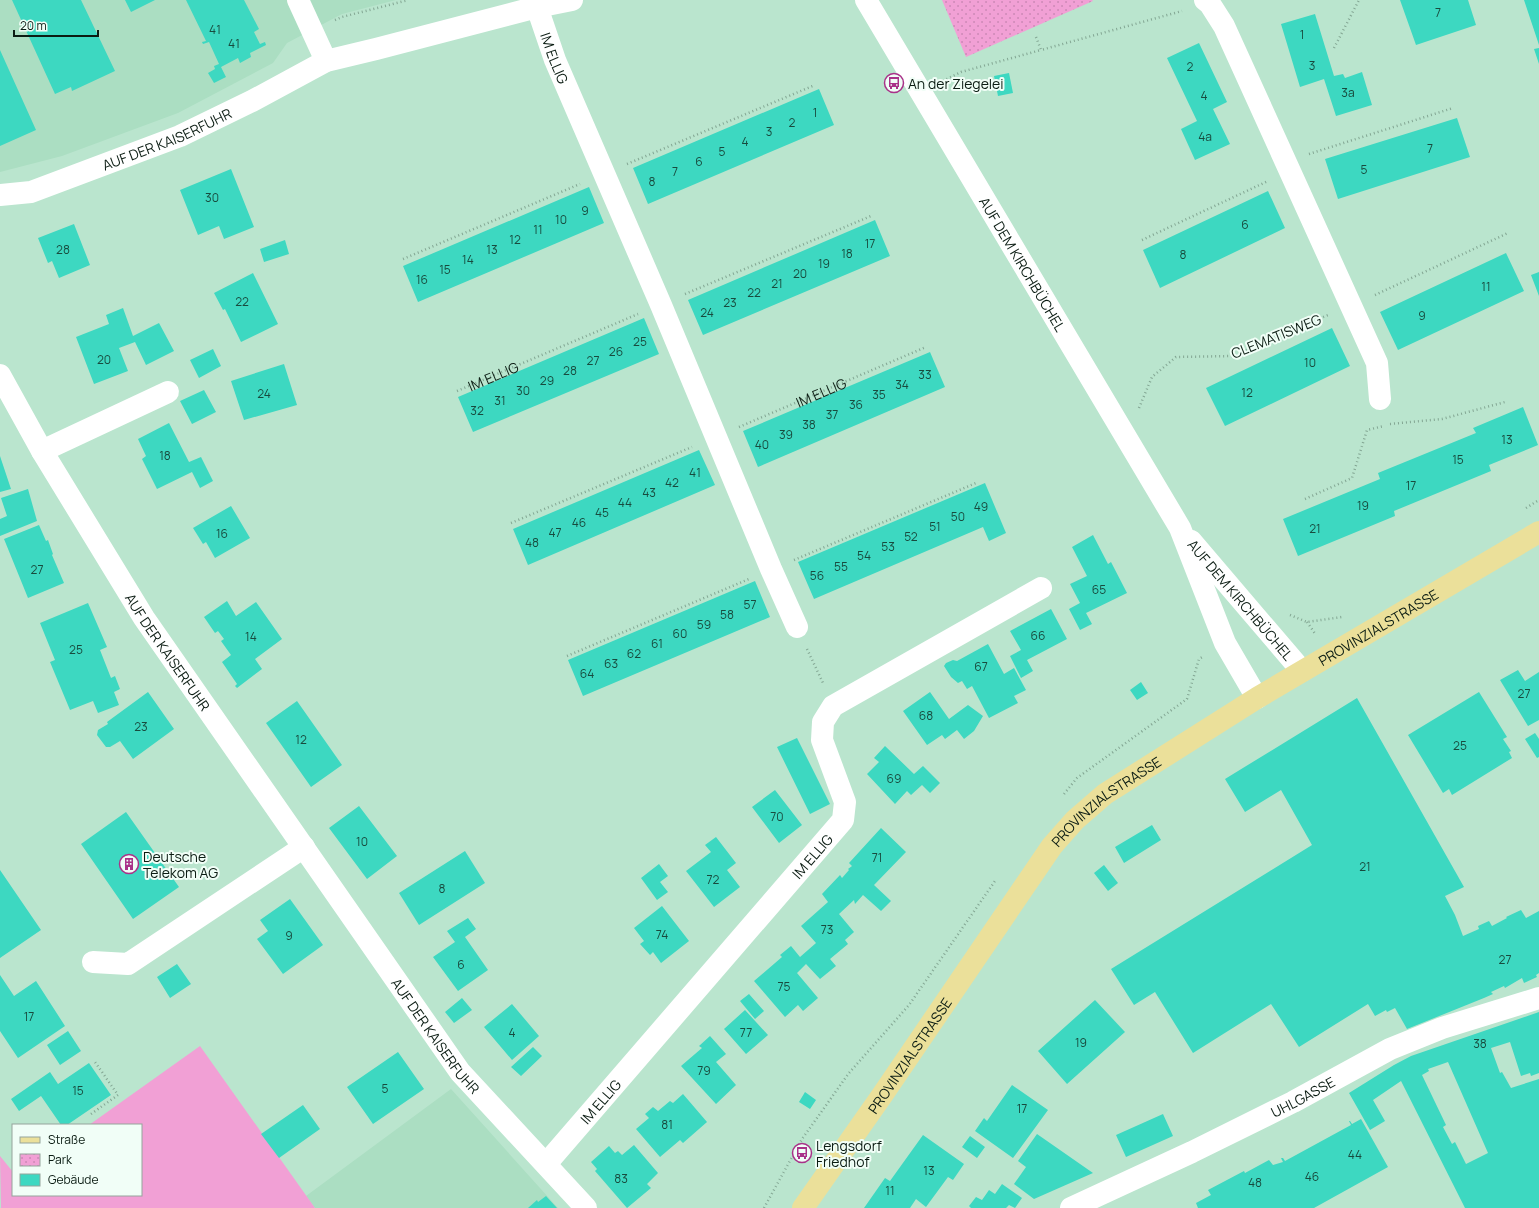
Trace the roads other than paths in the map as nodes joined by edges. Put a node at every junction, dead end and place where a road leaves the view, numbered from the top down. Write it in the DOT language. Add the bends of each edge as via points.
graph roads {
  1 [pos="298,0"];
  2 [pos="572,0"];
  3 [pos="866,0"];
  4 [pos="1213,1"];
  5 [pos="537,7"];
  6 [pos="326,61"];
  7 [pos="0,195"];
  8 [pos="0,375"];
  9 [pos="168,392"];
  10 [pos="1380,399"];
  11 [pos="42,451"];
  12 [pos="1180,528"];
  13 [pos="1539,532"];
  14 [pos="1041,588"];
  15 [pos="797,627"];
  16 [pos="1302,671"];
  17 [pos="1257,698"];
  18 [pos="304,847"];
  19 [pos="93,962"];
  20 [pos="1539,998"];
  21 [pos="546,1164"];
  22 [pos="586,1208"];
  23 [pos="803,1208"];
  24 [pos="1071,1208"];
  1 -- 6 [label="street"];
  2 -- 5 [label="street, AUF DER KAISERFUHR"];
  3 -- 12 [label="street, AUF DEM KIRCHBÜCHEL"];
  4 -- 10 [label="street" via="1377,363"];
  5 -- 6 [label="street, AUF DER KAISERFUHR"];
  5 -- 15 [label="street, IM ELLIG" via="555,60"];
  6 -- 7 [label="street, AUF DER KAISERFUHR" via="180,136 32,192"];
  8 -- 11 [label="street, AUF DER KAISERFUHR"];
  9 -- 11 [label="street"];
  11 -- 18 [label="street, AUF DER KAISERFUHR" via="144,618"];
  12 -- 16 [label="street, AUF DEM KIRCHBÜCHEL"];
  12 -- 17 [label="street, AUF DEM KIRCHBÜCHEL" via="1225,643"];
  13 -- 16 [label="main road, PROVINZIALSTRASSE"];
  14 -- 21 [label="street, IM ELLIG" via="833,706 823,722 822,740 845,802 843,820"];
  16 -- 17 [label="main road, PROVINZIALSTRASSE"];
  17 -- 23 [label="main road, PROVINZIALSTRASSE" via="1105,794 1075,820 1052,846"];
  18 -- 19 [label="street" via="128,964"];
  18 -- 21 [label="street, AUF DER KAISERFUHR" via="460,1072"];
  20 -- 24 [label="street, UHLGASSE" via="1442,1028 1390,1049 1293,1102"];
  21 -- 22 [label="street, AUF DER KAISERFUHR"];
}
